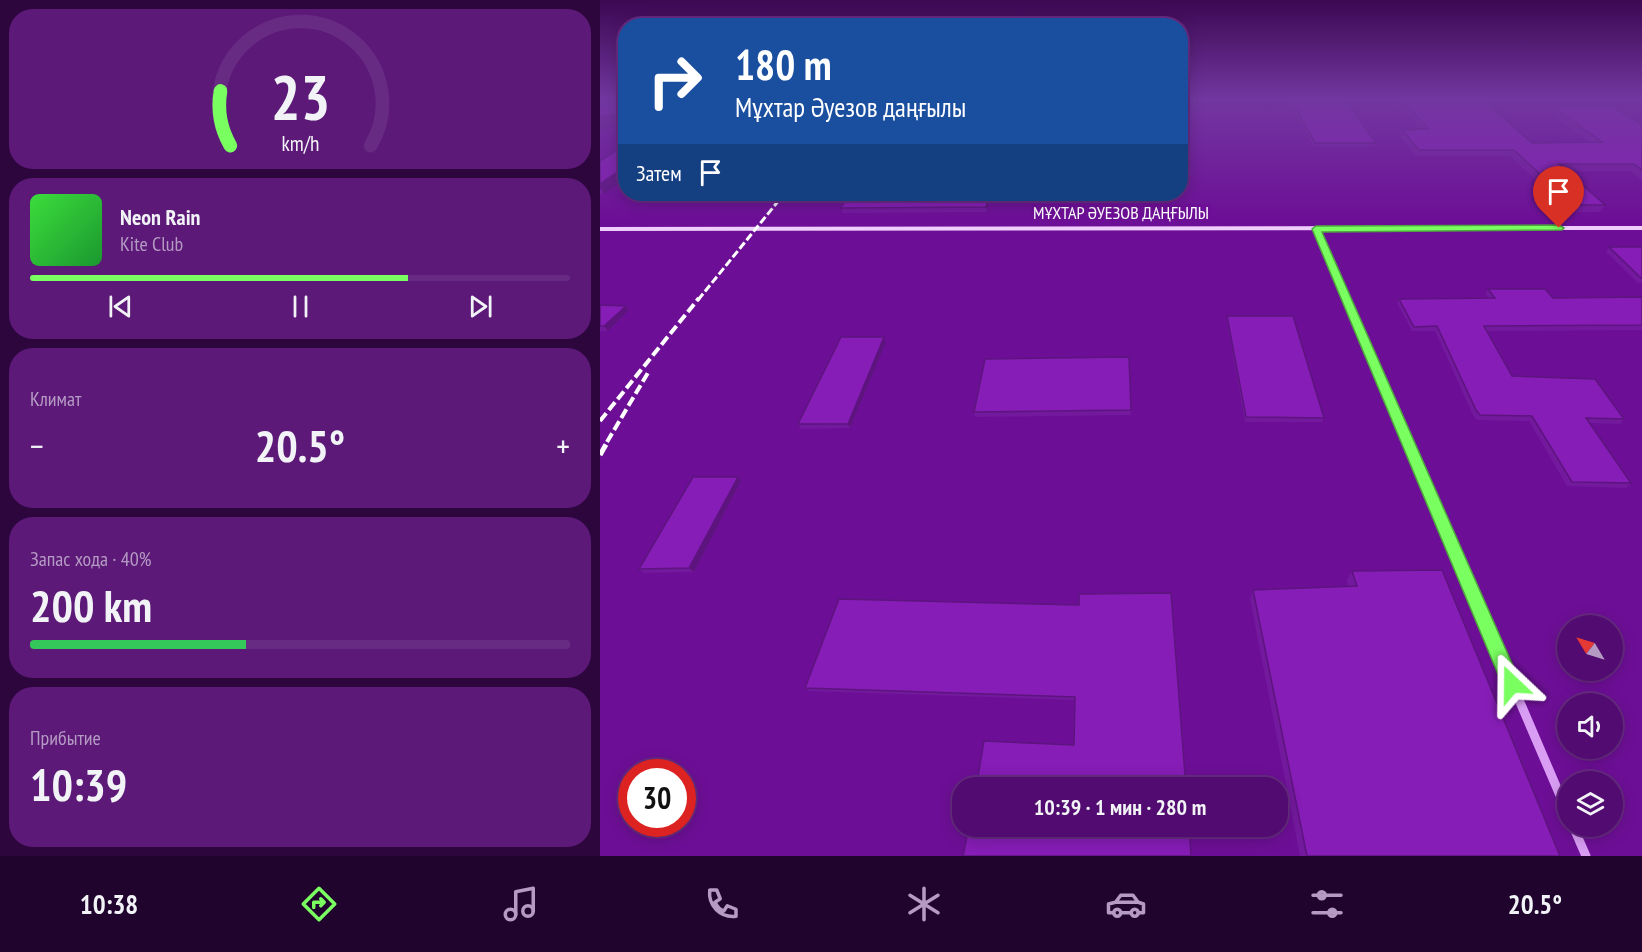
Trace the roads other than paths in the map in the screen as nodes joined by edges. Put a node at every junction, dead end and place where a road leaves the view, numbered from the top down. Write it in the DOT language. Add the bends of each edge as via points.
graph roads {
  1 [pos="1642,228"];
  2 [pos="600,229"];
  3 [pos="1316,229"];
  4 [pos="1557,788"];
  5 [pos="1578,837"];
  6 [pos="1586,856"];
  1 -- 3 [label="main road, МҰХТАР ӘУЕЗОВ ДАҢҒЫЛЫ"];
  2 -- 3 [label="main road, МҰХТАР ӘУЕЗОВ ДАҢҒЫЛЫ"];
  3 -- 4 [label="street"];
  5 -- 6 [label="street"];
}
